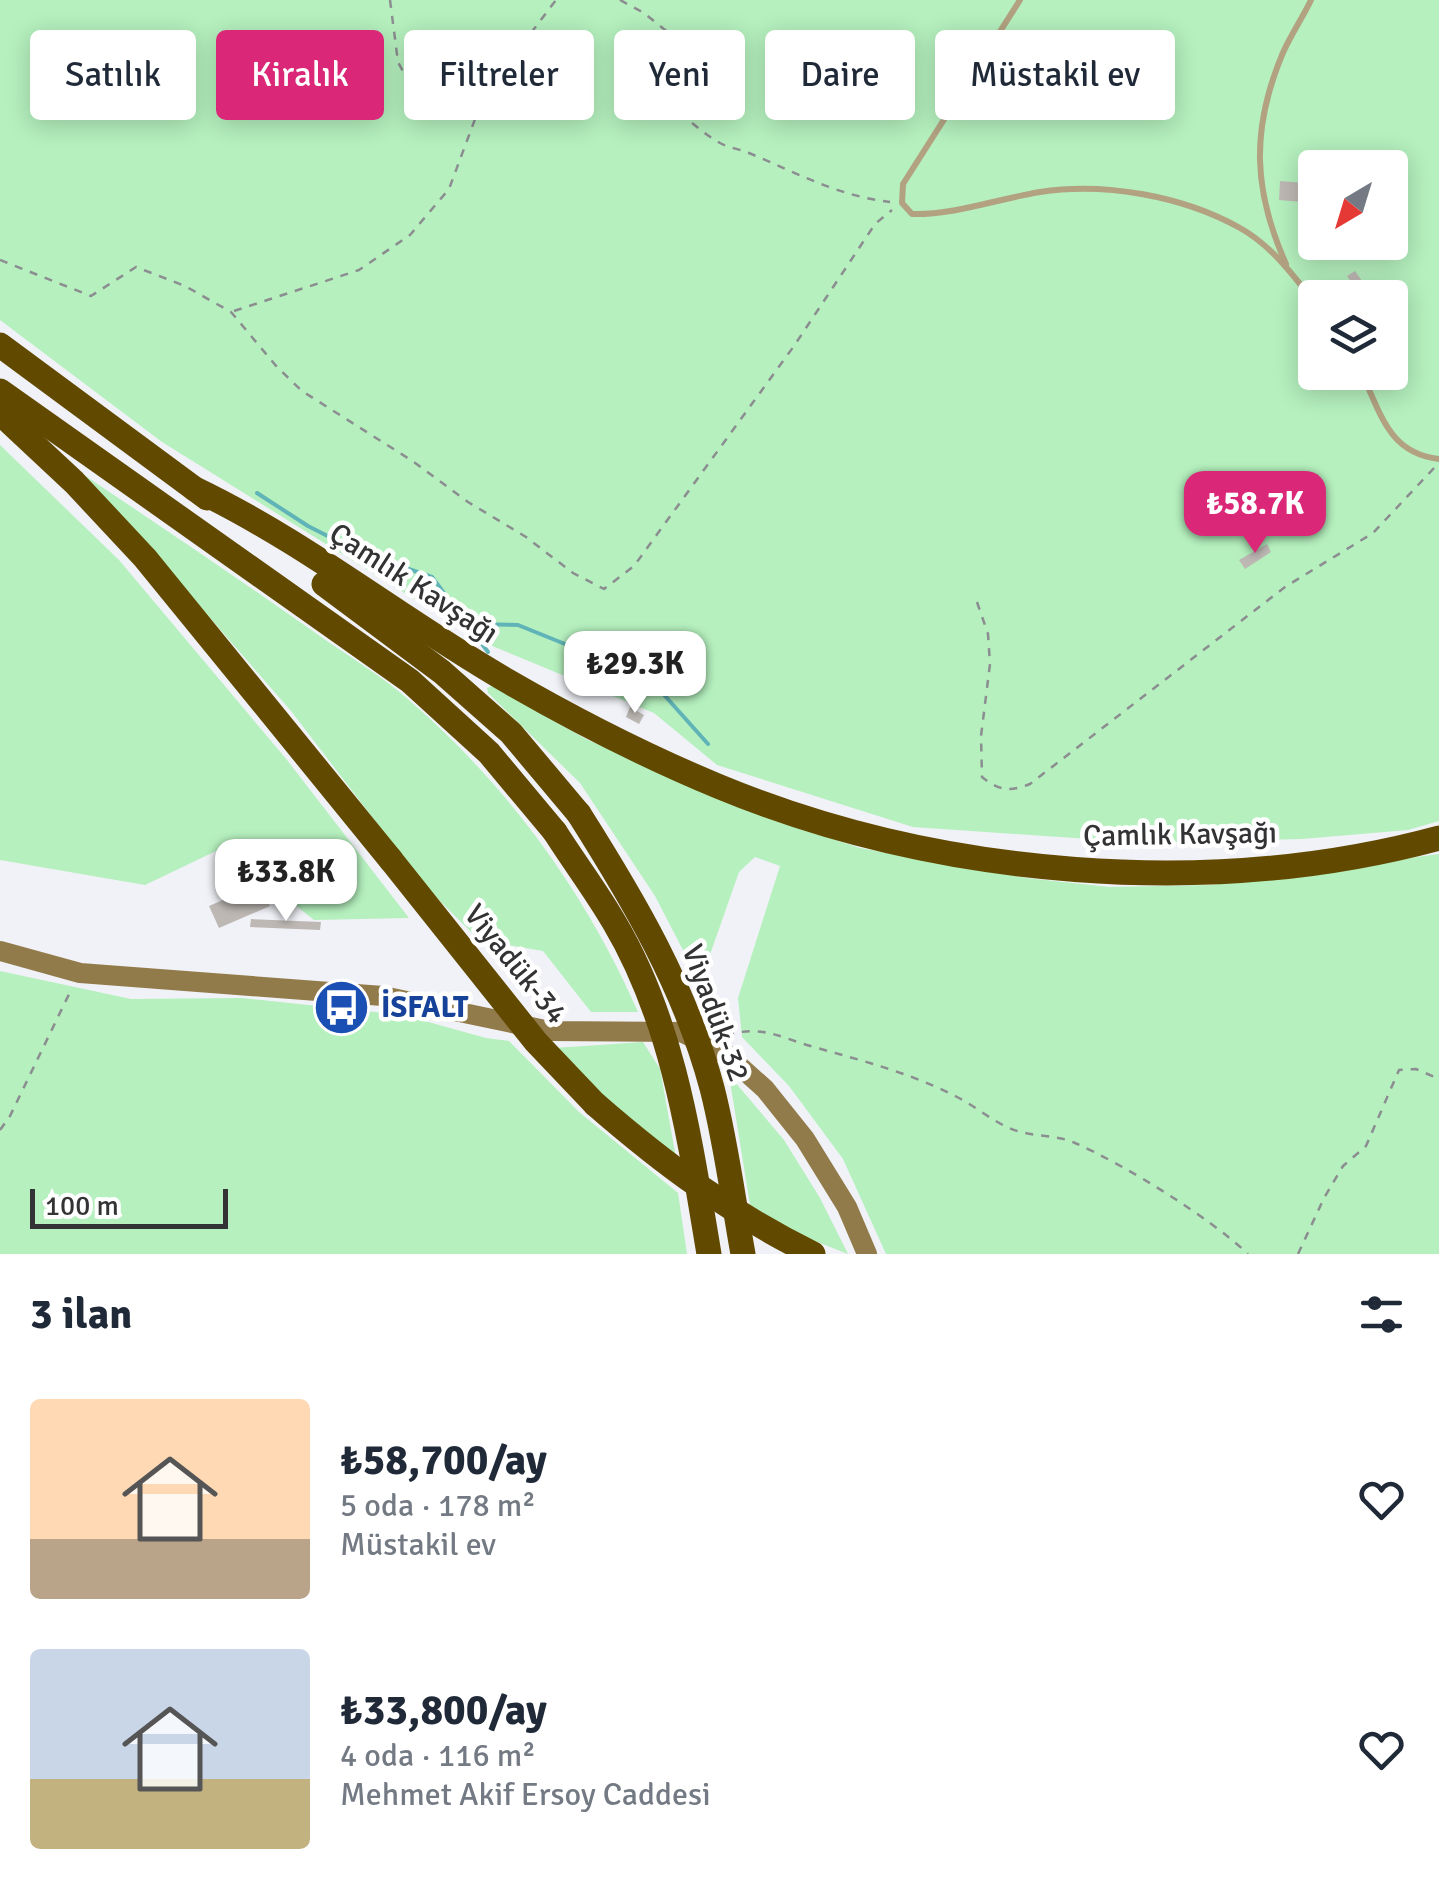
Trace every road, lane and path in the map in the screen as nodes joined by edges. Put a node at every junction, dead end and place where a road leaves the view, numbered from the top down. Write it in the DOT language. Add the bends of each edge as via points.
graph roads {
  1 [pos="390,0"];
  2 [pos="556,0"];
  3 [pos="620,0"];
  4 [pos="1020,0"];
  5 [pos="1311,0"];
  6 [pos="534,30"];
  7 [pos="404,74"];
  8 [pos="475,120"];
  9 [pos="902,204"];
  10 [pos="0,260"];
  11 [pos="1286,266"];
  12 [pos="1298,282"];
  13 [pos="231,312"];
  14 [pos="0,344"];
  15 [pos="1370,390"];
  16 [pos="0,391"];
  17 [pos="0,413"];
  18 [pos="1439,461"];
  19 [pos="195,489"];
  20 [pos="976,602"];
  21 [pos="579,814"];
  22 [pos="1439,838"];
  23 [pos="0,951"];
  24 [pos="80,973"];
  25 [pos="711,1045"];
  26 [pos="1439,1078"];
  27 [pos="0,1130"];
  28 [pos="709,1254"];
  29 [pos="743,1254"];
  30 [pos="813,1254"];
  31 [pos="867,1254"];
  32 [pos="1248,1254"];
  33 [pos="1298,1254"];
  1 -- 7 [label="path"];
  2 -- 6 [label="path"];
  3 -- 9 [label="path" via="670,34 670,103 705,133 855,198"];
  4 -- 9 [label="lane" via="903,184"];
  5 -- 11 [label="lane" via="1268,93 1261,141 1259,180"];
  8 -- 13 [label="path" via="449,188 410,235 358,270"];
  9 -- 11 [label="lane" via="912,214 935,214 1044,191 1102,190 1181,202 1242,229"];
  9 -- 13 [label="path" via="875,224 634,566 604,588 302,391"];
  10 -- 13 [label="path" via="91,296 136,267"];
  11 -- 12 [label="lane"];
  14 -- 19 [label="highway"];
  15 -- 18 [label="lane" via="1391,435 1420,457"];
  16 -- 28 [label="highway, Viyadük-32, bridge" via="410,681 489,754 554,832 616,924 649,998 689,1130"];
  17 -- 30 [label="highway, Viyadük-34, bridge" via="146,558 536,1042 595,1104 710,1197"];
  18 -- 20 [label="path" via="1373,533 1284,587 1013,791 982,777 990,664"];
  19 -- 21 [label="highway, Çamlık Kavşağı" via="442,672 511,733"];
  19 -- 22 [label="highway, Çamlık Kavşağı" via="249,515 410,622 584,723 722,788 795,814 959,855 1091,870 1281,867"];
  21 -- 29 [label="highway, Viyadük-32, bridge" via="640,911 676,985 712,1087"];
  23 -- 24 [label="main road"];
  24 -- 25 [label="main road" via="384,996 550,1031 682,1032"];
  24 -- 27 [label="path"];
  25 -- 31 [label="main road" via="765,1089 804,1138 848,1206"];
  25 -- 32 [label="path" via="762,1029 892,1070 956,1096 1008,1128 1071,1141 1228,1235"];
  26 -- 33 [label="path" via="1416,1068 1399,1070 1366,1146 1344,1166"];
}
